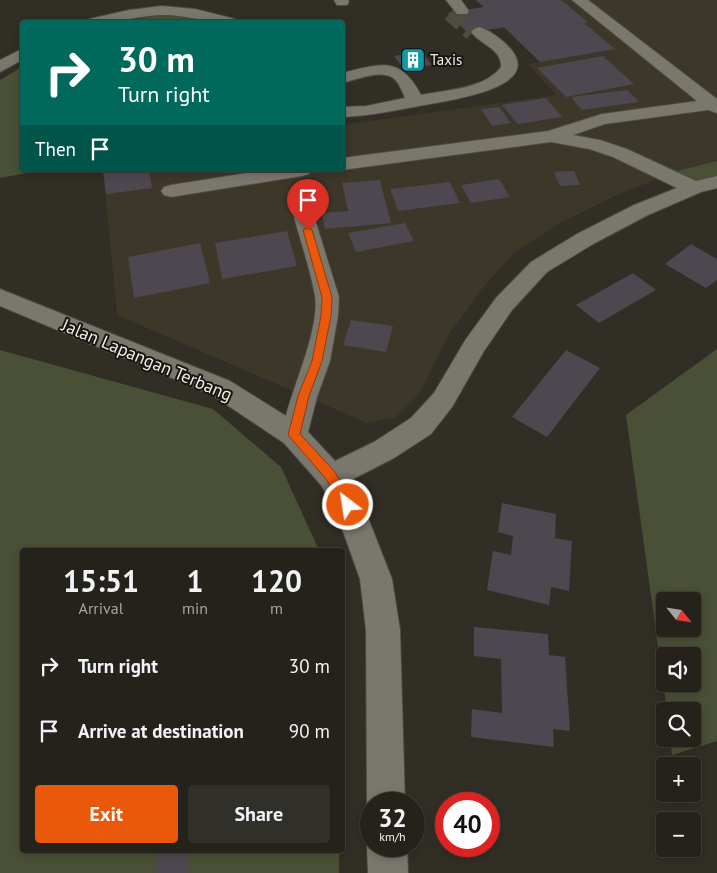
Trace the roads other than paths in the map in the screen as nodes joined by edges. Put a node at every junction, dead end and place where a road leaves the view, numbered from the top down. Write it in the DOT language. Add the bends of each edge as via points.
graph roads {
  1 [pos="146,0"];
  2 [pos="579,0"];
  3 [pos="234,18"];
  4 [pos="92,20"];
  5 [pos="102,20"];
  6 [pos="479,34"];
  7 [pos="20,55"];
  8 [pos="0,67"];
  9 [pos="345,78"];
  10 [pos="415,101"];
  11 [pos="714,106"];
  12 [pos="345,112"];
  13 [pos="551,136"];
  14 [pos="345,164"];
  15 [pos="290,172"];
  16 [pos="717,182"];
  17 [pos="694,188"];
  18 [pos="171,191"];
  19 [pos="303,213"];
  20 [pos="0,297"];
  21 [pos="294,435"];
  22 [pos="331,476"];
  23 [pos="386,792"];
  24 [pos="387,857"];
  25 [pos="388,873"];
  1 -- 4 [label="street"];
  2 -- 11 [label="street"];
  3 -- 5 [label="street" via="173,10"];
  6 -- 10 [label="street" via="507,55 507,71 501,78 483,87"];
  7 -- 8 [label="street"];
  9 -- 10 [label="street" via="394,72 399,74"];
  10 -- 12 [label="street"];
  11 -- 13 [label="street" via="602,120"];
  13 -- 14 [label="street"];
  13 -- 17 [label="street" via="620,153"];
  15 -- 18 [label="street"];
  16 -- 17 [label="street"];
  17 -- 22 [label="street" via="633,214 539,267 504,304 443,400 422,426 384,450"];
  19 -- 21 [label="street" via="327,297 317,361"];
  20 -- 21 [label="street, Jalan Lapangan Terbang" via="221,388"];
  21 -- 22 [label="street, Jalan Lapangan Terbang"];
  22 -- 23 [label="street, Jalan Lapangan Terbang" via="348,505 376,579 383,630"];
  24 -- 25 [label="street"];
}
